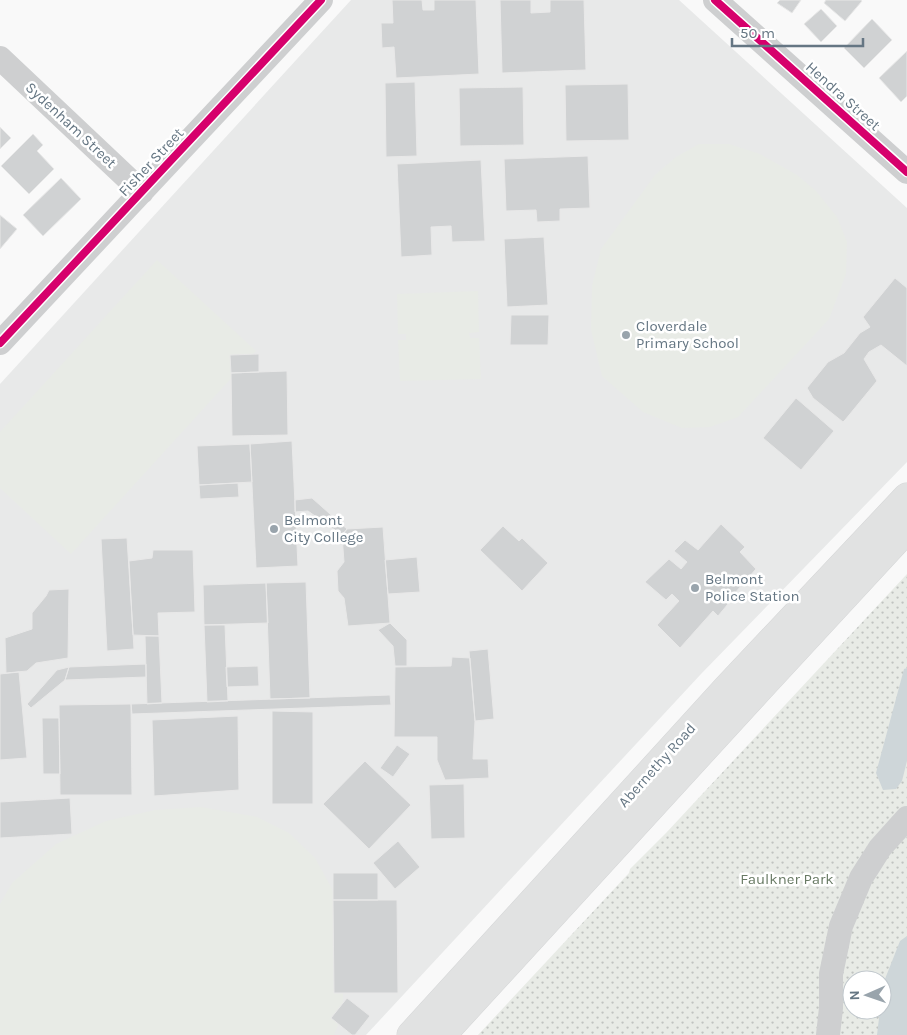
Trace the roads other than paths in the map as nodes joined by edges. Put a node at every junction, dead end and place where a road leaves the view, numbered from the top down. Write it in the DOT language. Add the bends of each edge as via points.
graph roads {
  1 [pos="321,0"];
  2 [pos="715,0"];
  3 [pos="0,58"];
  4 [pos="907,172"];
  5 [pos="142,192"];
  6 [pos="0,343"];
  7 [pos="907,497"];
  8 [pos="907,529"];
  9 [pos="907,818"];
  10 [pos="411,1035"];
  11 [pos="442,1035"];
  12 [pos="828,1035"];
  1 -- 5 [label="street, Fisher Street"];
  2 -- 4 [label="street, Hendra Street"];
  3 -- 5 [label="street, Sydenham Street"];
  5 -- 6 [label="street, Fisher Street"];
  7 -- 10 [label="main road, Abernethy Road" via="727,688"];
  8 -- 11 [label="main road, Abernethy Road"];
  9 -- 12 [label="street" via="880,848 861,878 841,926 831,974"];
}
